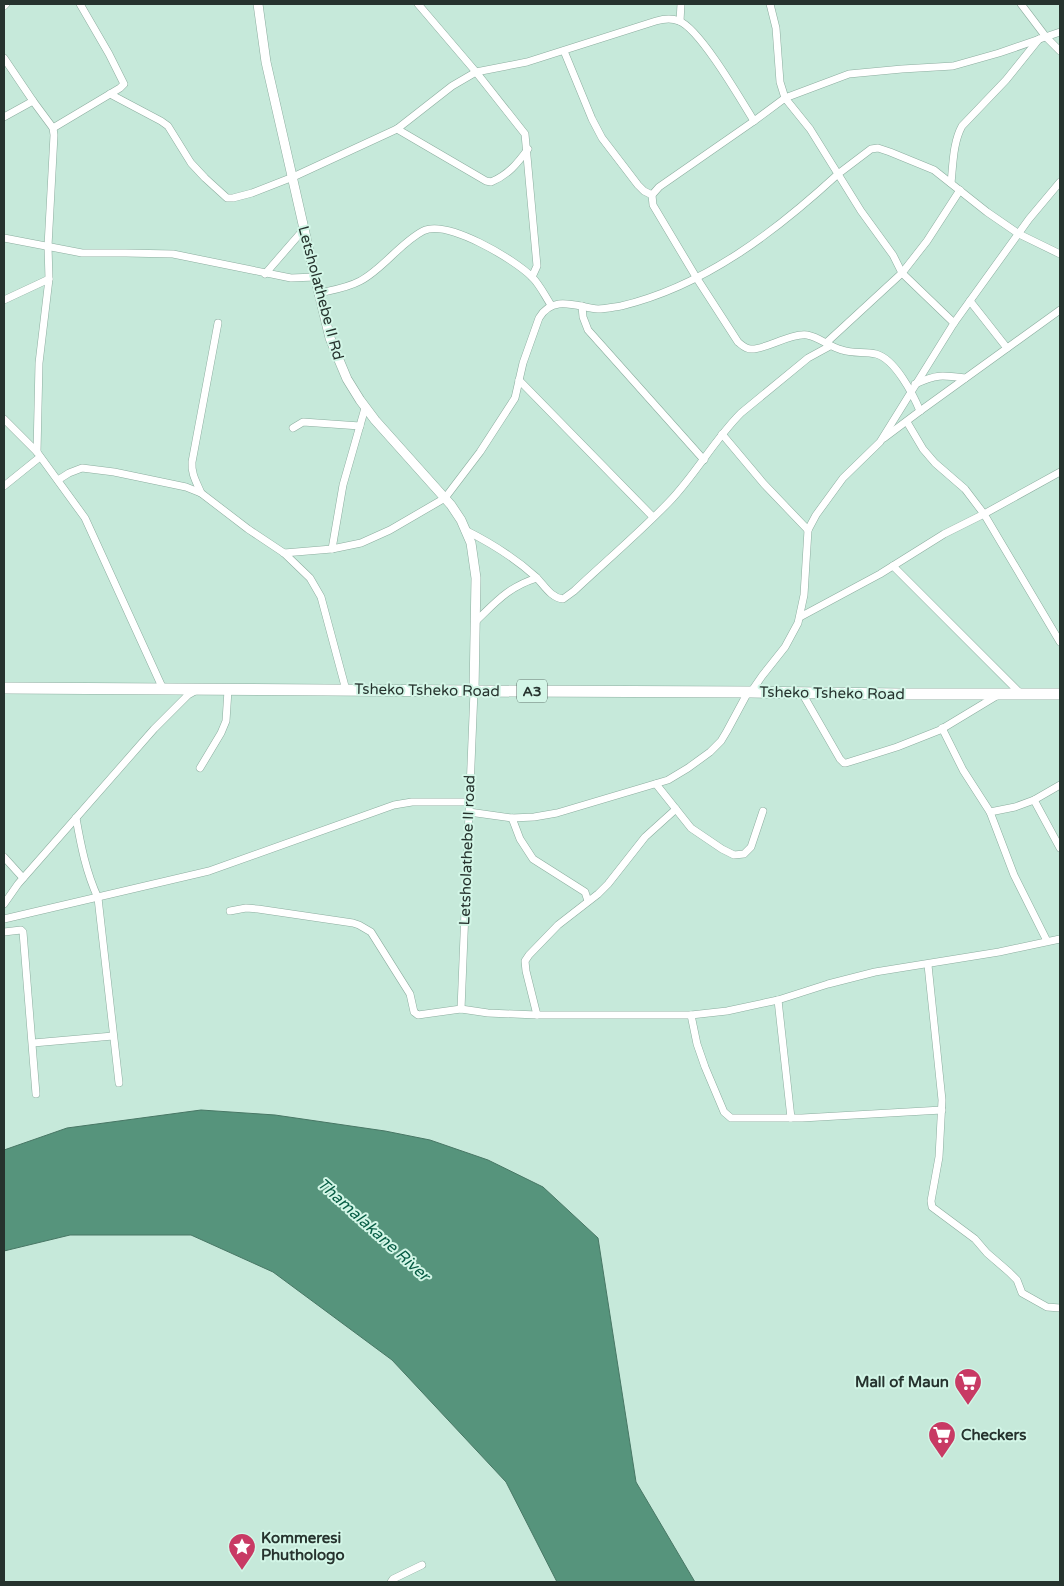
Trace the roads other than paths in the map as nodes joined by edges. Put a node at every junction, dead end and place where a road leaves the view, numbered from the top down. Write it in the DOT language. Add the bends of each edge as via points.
graph roads {
  1 [pos="80,4"];
  2 [pos="258,4"];
  3 [pos="418,4"];
  4 [pos="681,4"];
  5 [pos="770,4"];
  6 [pos="1021,4"];
  7 [pos="680,21"];
  8 [pos="1060,32"];
  9 [pos="1043,38"];
  10 [pos="564,51"];
  11 [pos="1060,51"];
  12 [pos="4,58"];
  13 [pos="476,72"];
  14 [pos="110,94"];
  15 [pos="785,98"];
  16 [pos="33,100"];
  17 [pos="4,117"];
  18 [pos="754,121"];
  19 [pos="53,128"];
  20 [pos="397,129"];
  21 [pos="528,149"];
  22 [pos="838,174"];
  23 [pos="293,177"];
  24 [pos="1060,182"];
  25 [pos="951,183"];
  26 [pos="960,190"];
  27 [pos="652,195"];
  28 [pos="304,229"];
  29 [pos="1018,234"];
  30 [pos="4,238"];
  31 [pos="48,246"];
  32 [pos="1060,254"];
  33 [pos="902,273"];
  34 [pos="266,274"];
  35 [pos="315,277"];
  36 [pos="532,277"];
  37 [pos="696,277"];
  38 [pos="49,279"];
  39 [pos="319,293"];
  40 [pos="4,300"];
  41 [pos="970,301"];
  42 [pos="551,305"];
  43 [pos="582,306"];
  44 [pos="1060,310"];
  45 [pos="218,323"];
  46 [pos="954,323"];
  47 [pos="828,344"];
  48 [pos="1007,348"];
  49 [pos="965,378"];
  50 [pos="519,380"];
  51 [pos="913,387"];
  52 [pos="365,408"];
  53 [pos="920,411"];
  54 [pos="4,419"];
  55 [pos="907,422"];
  56 [pos="360,426"];
  57 [pos="292,428"];
  58 [pos="722,434"];
  59 [pos="880,442"];
  60 [pos="38,455"];
  61 [pos="704,460"];
  62 [pos="1060,472"];
  63 [pos="58,480"];
  64 [pos="4,486"];
  65 [pos="201,493"];
  66 [pos="445,498"];
  67 [pos="984,514"];
  68 [pos="653,517"];
  69 [pos="465,530"];
  70 [pos="808,530"];
  71 [pos="332,549"];
  72 [pos="284,553"];
  73 [pos="893,566"];
  74 [pos="537,578"];
  75 [pos="800,617"];
  76 [pos="475,622"];
  77 [pos="1060,642"];
  78 [pos="4,688"];
  79 [pos="163,689"];
  80 [pos="199,690"];
  81 [pos="228,690"];
  82 [pos="346,690"];
  83 [pos="474,692"];
  84 [pos="750,692"];
  85 [pos="802,692"];
  86 [pos="1000,693"];
  87 [pos="1021,694"];
  88 [pos="1060,694"];
  89 [pos="942,728"];
  90 [pos="200,768"];
  91 [pos="656,784"];
  92 [pos="1060,785"];
  93 [pos="1034,800"];
  94 [pos="469,802"];
  95 [pos="676,809"];
  96 [pos="763,811"];
  97 [pos="469,812"];
  98 [pos="990,812"];
  99 [pos="76,818"];
  100 [pos="512,818"];
  101 [pos="1060,848"];
  102 [pos="4,857"];
  103 [pos="23,878"];
  104 [pos="98,898"];
  105 [pos="588,901"];
  106 [pos="4,904"];
  107 [pos="230,911"];
  108 [pos="4,918"];
  109 [pos="4,932"];
  110 [pos="1060,935"];
  111 [pos="1060,939"];
  112 [pos="1048,941"];
  113 [pos="928,965"];
  114 [pos="778,1000"];
  115 [pos="462,1009"];
  116 [pos="537,1015"];
  117 [pos="691,1015"];
  118 [pos="113,1036"];
  119 [pos="33,1043"];
  120 [pos="119,1082"];
  121 [pos="36,1094"];
  122 [pos="942,1110"];
  123 [pos="791,1118"];
  124 [pos="1060,1308"];
  125 [pos="422,1565"];
  126 [pos="391,1582"];
  1 -- 14 [label="street" via="124,82"];
  2 -- 23 [label="street, Letsholathebe II Rd" via="266,62"];
  3 -- 13 [label="street"];
  4 -- 7 [label="street"];
  5 -- 15 [label="street"];
  6 -- 9 [label="street"];
  7 -- 10 [label="street" via="656,21"];
  7 -- 18 [label="street" via="713,57"];
  8 -- 9 [label="street"];
  9 -- 11 [label="street"];
  9 -- 15 [label="street" via="953,66 848,74"];
  9 -- 25 [label="street" via="962,126 956,141"];
  10 -- 13 [label="street"];
  10 -- 27 [label="street" via="602,138 638,185"];
  12 -- 16 [label="street"];
  13 -- 20 [label="street" via="452,86"];
  13 -- 21 [label="street" via="524,131"];
  14 -- 19 [label="street"];
  14 -- 23 [label="street" via="168,126 191,163 227,198 252,193"];
  15 -- 18 [label="street"];
  15 -- 22 [label="street" via="810,129"];
  16 -- 17 [label="street"];
  16 -- 19 [label="street"];
  18 -- 27 [label="street"];
  19 -- 31 [label="street"];
  20 -- 21 [label="street" via="491,182 506,174"];
  20 -- 23 [label="street"];
  21 -- 36 [label="street" via="537,266"];
  22 -- 25 [label="street" via="867,151 878,148 934,170"];
  22 -- 33 [label="street"];
  22 -- 37 [label="street" via="741,252"];
  23 -- 28 [label="street, Letsholathebe II Rd"];
  24 -- 29 [label="street"];
  25 -- 26 [label="street"];
  26 -- 29 [label="street"];
  26 -- 33 [label="street" via="932,235"];
  27 -- 37 [label="street" via="653,205"];
  28 -- 34 [label="street"];
  28 -- 35 [label="street, Letsholathebe II Rd"];
  29 -- 32 [label="street"];
  29 -- 41 [label="street"];
  30 -- 31 [label="street"];
  31 -- 34 [label="street" via="90,254 173,254"];
  31 -- 38 [label="street"];
  33 -- 46 [label="street"];
  33 -- 47 [label="street"];
  34 -- 35 [label="street" via="297,279"];
  35 -- 39 [label="street, Letsholathebe II Rd"];
  36 -- 39 [label="street" via="508,257 477,240 433,228 423,231 360,281"];
  36 -- 42 [label="street"];
  37 -- 43 [label="street" via="646,299 620,306 600,309"];
  37 -- 47 [label="street" via="745,348 756,349 806,335"];
  38 -- 40 [label="street"];
  38 -- 60 [label="street" via="39,363"];
  39 -- 52 [label="street, Letsholathebe II Rd" via="330,338 347,379"];
  41 -- 46 [label="street"];
  41 -- 48 [label="street"];
  42 -- 43 [label="street"];
  42 -- 50 [label="street" via="540,318 522,363"];
  43 -- 61 [label="street" via="588,330"];
  44 -- 48 [label="street"];
  45 -- 65 [label="street" via="192,462"];
  46 -- 51 [label="street"];
  47 -- 51 [label="street" via="843,351 877,354"];
  47 -- 58 [label="street" via="741,413"];
  48 -- 49 [label="street"];
  49 -- 51 [label="street" via="932,376"];
  49 -- 53 [label="street"];
  50 -- 66 [label="street" via="511,405"];
  50 -- 68 [label="street"];
  51 -- 53 [label="street"];
  51 -- 59 [label="street"];
  52 -- 56 [label="street"];
  52 -- 66 [label="street, Letsholathebe II Rd"];
  53 -- 55 [label="street"];
  54 -- 60 [label="street"];
  55 -- 59 [label="street"];
  55 -- 67 [label="street" via="923,449 965,490"];
  56 -- 57 [label="street" via="303,422"];
  56 -- 71 [label="street" via="344,485"];
  58 -- 61 [label="street"];
  58 -- 70 [label="street"];
  59 -- 70 [label="street" via="843,478"];
  60 -- 63 [label="street"];
  60 -- 64 [label="street"];
  61 -- 68 [label="street"];
  62 -- 67 [label="street"];
  63 -- 65 [label="street" via="76,469 93,468"];
  63 -- 79 [label="street" via="85,518"];
  65 -- 72 [label="street"];
  66 -- 69 [label="street, Letsholathebe II Rd"];
  66 -- 71 [label="street" via="378,536"];
  67 -- 73 [label="street"];
  67 -- 77 [label="street"];
  68 -- 74 [label="street" via="563,599 553,595"];
  69 -- 74 [label="street" via="498,547"];
  69 -- 76 [label="street, Letsholathebe II Rd" via="471,543 476,578"];
  70 -- 75 [label="street"];
  71 -- 72 [label="street"];
  72 -- 82 [label="street" via="310,578 321,597"];
  73 -- 75 [label="street"];
  73 -- 87 [label="street"];
  74 -- 76 [label="street" via="506,592"];
  75 -- 84 [label="street" via="785,647"];
  76 -- 83 [label="street, Letsholathebe II Rd"];
  78 -- 79 [label="highway, Tsheko Tsheko Road / A3"];
  79 -- 80 [label="highway, Tsheko Tsheko Road / A3"];
  80 -- 81 [label="highway, Tsheko Tsheko Road / A3"];
  80 -- 99 [label="street" via="176,706"];
  81 -- 82 [label="highway, Tsheko Tsheko Road / A3"];
  81 -- 90 [label="street" via="226,721"];
  82 -- 83 [label="highway, Tsheko Tsheko Road / A3"];
  83 -- 84 [label="highway, Tsheko Tsheko Road / A3"];
  83 -- 94 [label="street, Letsholathebe II road"];
  84 -- 85 [label="highway, Tsheko Tsheko Road / A3"];
  84 -- 91 [label="street" via="716,746 678,775"];
  85 -- 86 [label="highway, Tsheko Tsheko Road / A3"];
  85 -- 89 [label="street" via="844,763 897,747"];
  86 -- 87 [label="highway, Tsheko Tsheko Road / A3"];
  86 -- 89 [label="street"];
  87 -- 88 [label="highway, Tsheko Tsheko Road / A3"];
  89 -- 98 [label="street" via="963,770"];
  91 -- 95 [label="street"];
  91 -- 100 [label="street" via="557,813"];
  92 -- 93 [label="street"];
  93 -- 98 [label="street"];
  93 -- 101 [label="street"];
  94 -- 97 [label="street, Letsholathebe II road"];
  94 -- 104 [label="street" via="394,805 209,871"];
  95 -- 96 [label="street" via="691,828 722,849 739,855 751,847"];
  95 -- 105 [label="street" via="645,837 608,884"];
  97 -- 100 [label="street"];
  97 -- 115 [label="street, Letsholathebe II road"];
  98 -- 112 [label="street" via="1014,874"];
  99 -- 103 [label="street"];
  99 -- 104 [label="street" via="83,855"];
  100 -- 105 [label="street" via="532,859 586,892"];
  102 -- 103 [label="street"];
  103 -- 106 [label="street"];
  104 -- 108 [label="street"];
  104 -- 118 [label="street"];
  105 -- 116 [label="street" via="547,936 525,961"];
  107 -- 115 [label="street" via="258,909 359,925 371,932 400,978 410,994 415,1014"];
  109 -- 119 [label="street" via="23,932"];
  110 -- 112 [label="street"];
  111 -- 112 [label="street"];
  112 -- 113 [label="street"];
  113 -- 114 [label="street" via="875,972"];
  113 -- 122 [label="street"];
  114 -- 117 [label="street" via="735,1010"];
  114 -- 123 [label="street"];
  115 -- 116 [label="street"];
  116 -- 117 [label="street"];
  117 -- 123 [label="street" via="704,1067 727,1116 735,1119"];
  118 -- 119 [label="street"];
  118 -- 120 [label="street"];
  119 -- 121 [label="street"];
  122 -- 123 [label="street"];
  122 -- 124 [label="street" via="932,1207 968,1234 1009,1272 1017,1280 1022,1293 1047,1307"];
  125 -- 126 [label="street"];
}
